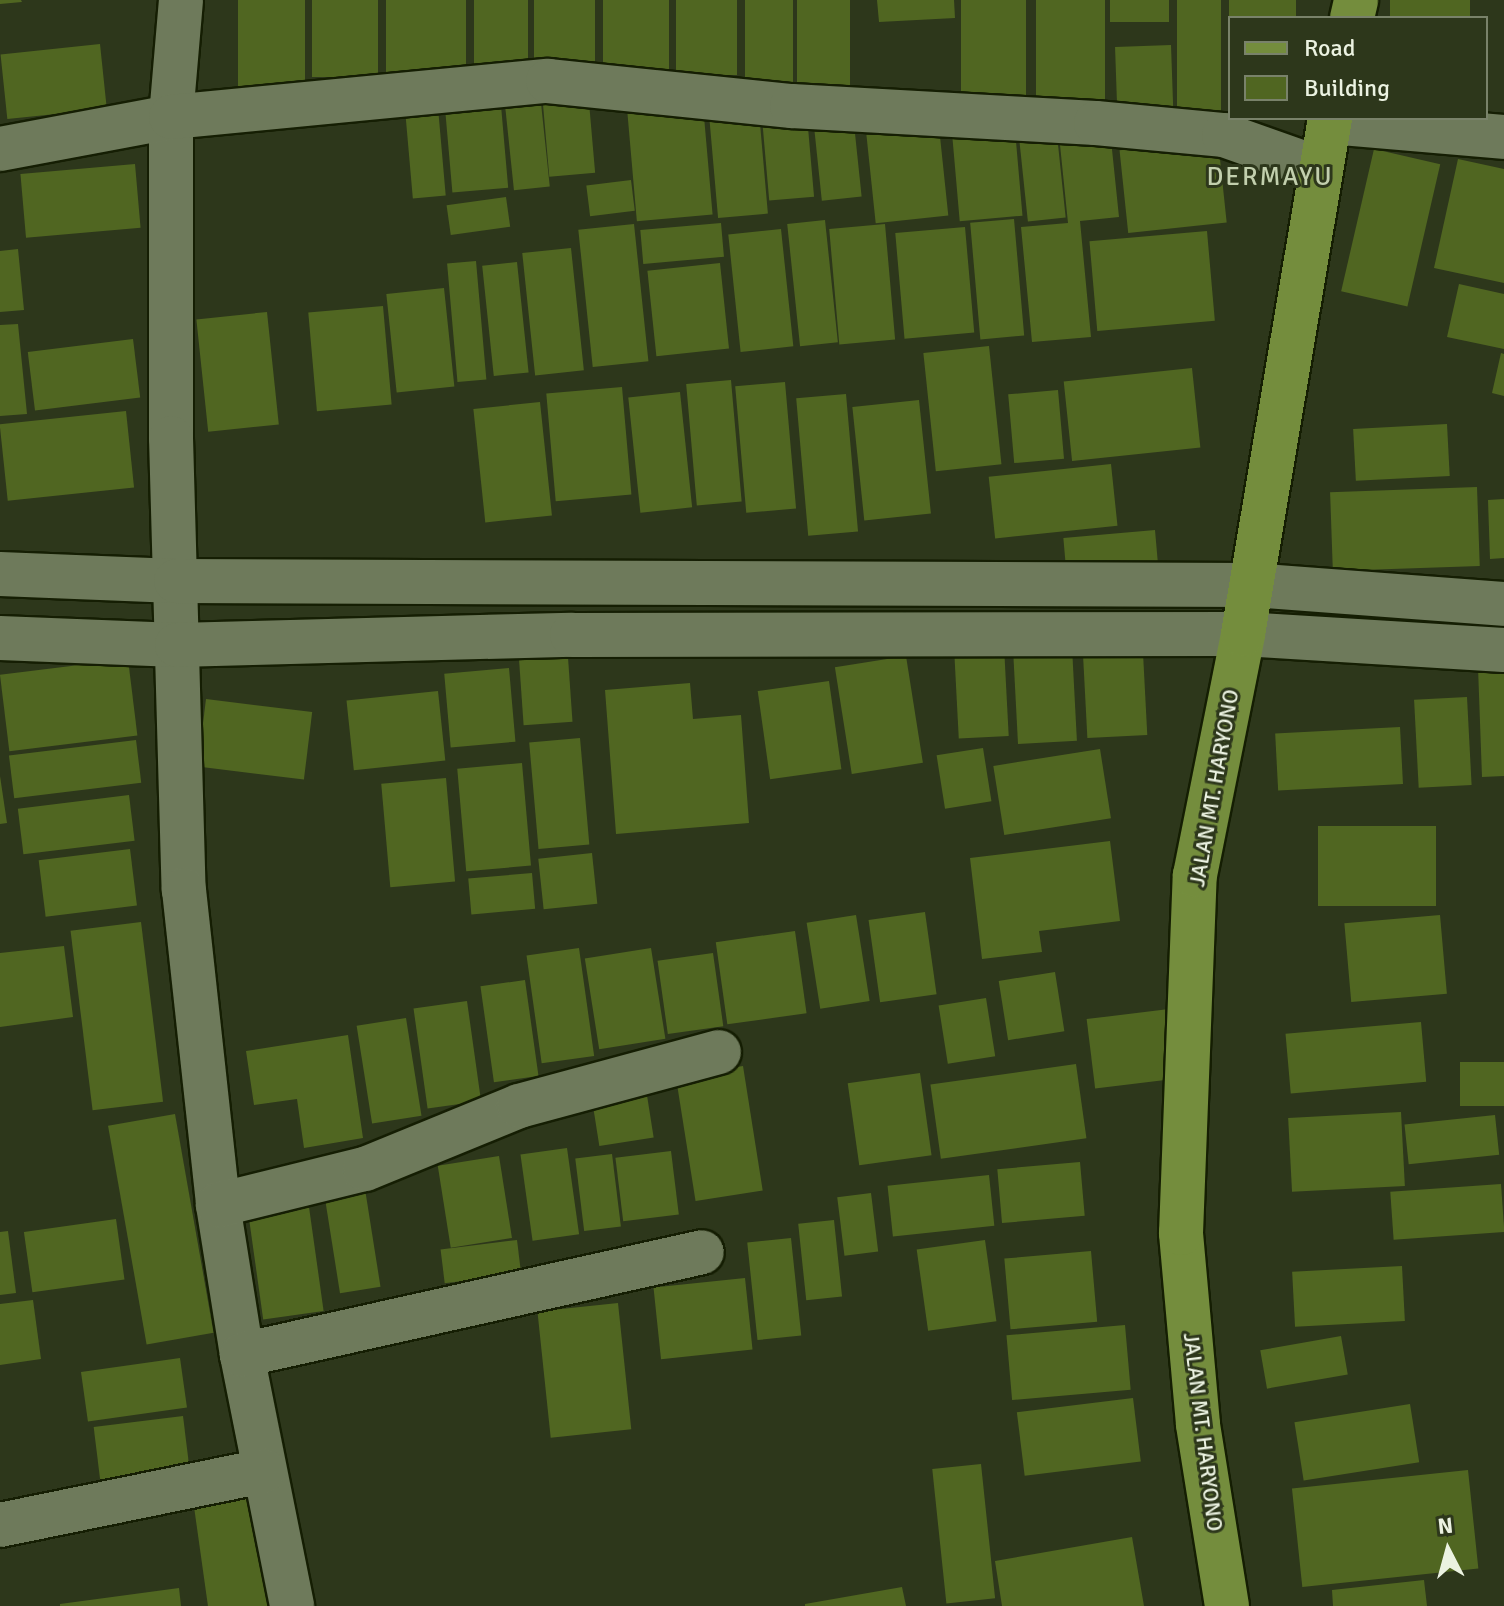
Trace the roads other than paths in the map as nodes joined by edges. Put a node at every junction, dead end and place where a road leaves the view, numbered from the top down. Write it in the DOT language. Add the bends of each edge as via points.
graph roads {
  1 [pos="181,0"];
  2 [pos="171,117"];
  3 [pos="1329,120"];
  4 [pos="1504,137"];
  5 [pos="0,149"];
  6 [pos="1320,169"];
  7 [pos="0,574"];
  8 [pos="176,581"];
  9 [pos="1252,585"];
  10 [pos="1504,604"];
  11 [pos="1243,634"];
  12 [pos="0,638"];
  13 [pos="177,645"];
  14 [pos="1504,650"];
  15 [pos="719,1052"];
  16 [pos="218,1205"];
  17 [pos="702,1252"];
  18 [pos="242,1355"];
  19 [pos="264,1471"];
  20 [pos="0,1525"];
  21 [pos="292,1606"];
  22 [pos="1227,1606"];
  1 -- 2 [label="street"];
  2 -- 5 [label="street"];
  2 -- 6 [label="street" via="548,81 792,106 1224,135"];
  2 -- 8 [label="street"];
  3 -- 4 [label="street"];
  3 -- 6 [label="main road, JALAN MT. HARYONO"];
  6 -- 9 [label="main road, JALAN MT. HARYONO"];
  7 -- 8 [label="street"];
  8 -- 9 [label="street"];
  8 -- 13 [label="street"];
  9 -- 10 [label="street"];
  9 -- 11 [label="main road, JALAN MT. HARYONO"];
  11 -- 13 [label="street" via="572,635"];
  11 -- 14 [label="street"];
  11 -- 22 [label="main road, JALAN MT. HARYONO" via="1195,875 1181,1233 1198,1424"];
  12 -- 13 [label="street"];
  13 -- 16 [label="street" via="184,890"];
  15 -- 16 [label="street" via="519,1106 365,1169"];
  16 -- 18 [label="street"];
  17 -- 18 [label="street"];
  18 -- 19 [label="street"];
  19 -- 20 [label="street"];
  19 -- 21 [label="street"];
}
